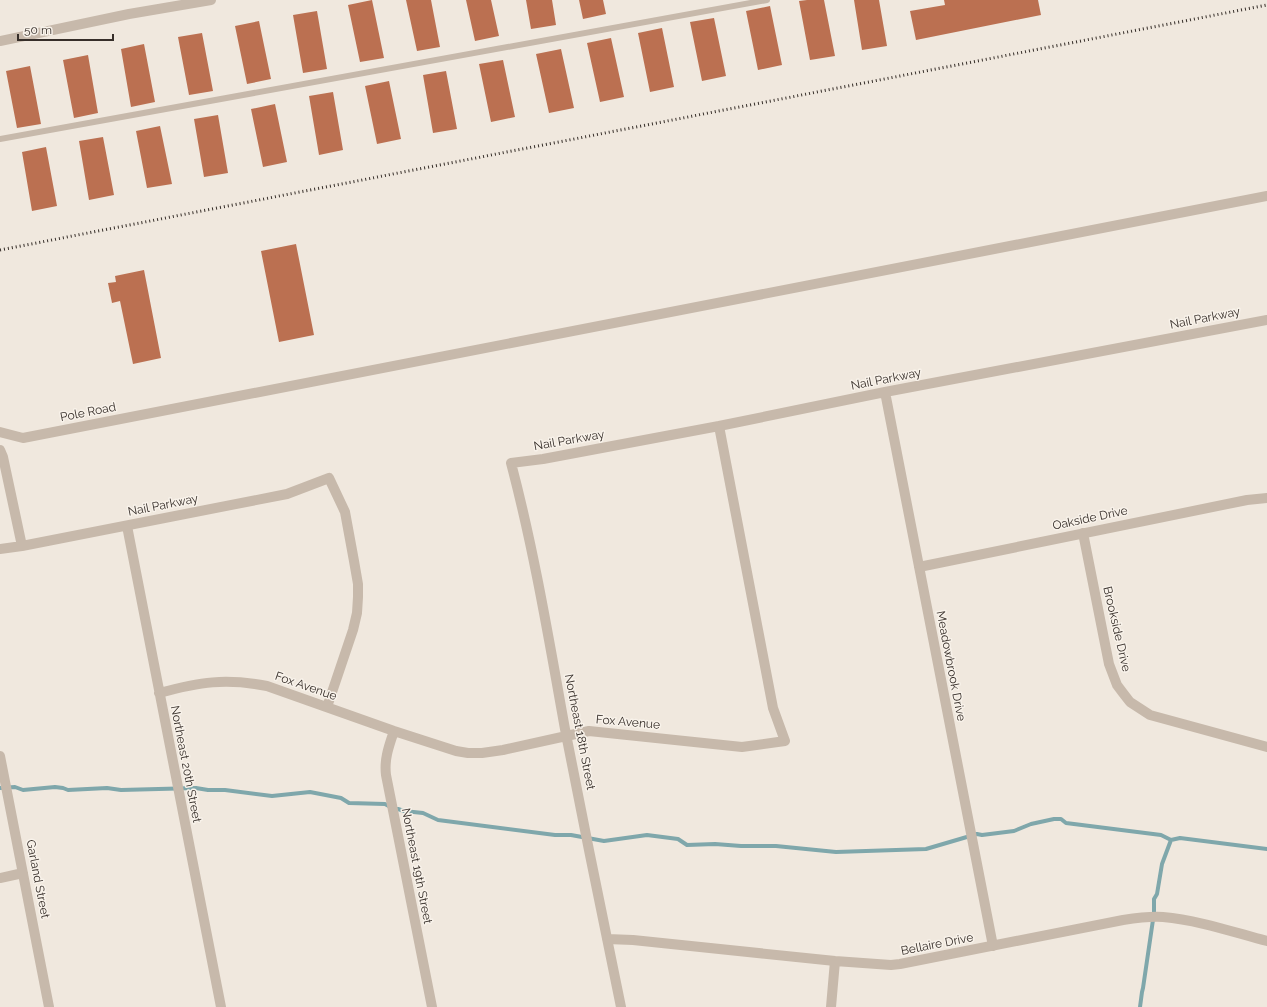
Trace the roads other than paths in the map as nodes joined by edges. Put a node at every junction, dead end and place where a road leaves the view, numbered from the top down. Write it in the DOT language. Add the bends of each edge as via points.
graph roads {
  1 [pos="211,0"];
  2 [pos="767,0"];
  3 [pos="0,41"];
  4 [pos="0,139"];
  5 [pos="1267,196"];
  6 [pos="1267,320"];
  7 [pos="885,392"];
  8 [pos="719,426"];
  9 [pos="0,432"];
  10 [pos="0,450"];
  11 [pos="511,463"];
  12 [pos="1267,498"];
  13 [pos="127,526"];
  14 [pos="1083,533"];
  15 [pos="22,546"];
  16 [pos="0,549"];
  17 [pos="919,568"];
  18 [pos="159,693"];
  19 [pos="327,707"];
  20 [pos="394,731"];
  21 [pos="567,735"];
  22 [pos="1267,747"];
  23 [pos="0,756"];
  24 [pos="23,873"];
  25 [pos="0,878"];
  26 [pos="607,939"];
  27 [pos="1267,941"];
  28 [pos="992,946"];
  29 [pos="835,961"];
  30 [pos="49,1007"];
  31 [pos="221,1007"];
  32 [pos="432,1007"];
  33 [pos="621,1007"];
  34 [pos="831,1007"];
  1 -- 3 [label="street"];
  2 -- 4 [label="lane"];
  5 -- 9 [label="street, Pole Road" via="23,438"];
  6 -- 7 [label="street, Nail Parkway"];
  7 -- 8 [label="street, Nail Parkway"];
  7 -- 17 [label="street, Meadowbrook Drive"];
  8 -- 11 [label="street, Nail Parkway"];
  8 -- 21 [label="street, Fox Avenue" via="773,708 785,741 742,747 589,731"];
  10 -- 15 [label="street"];
  11 -- 21 [label="street, Northeast 18th Street" via="534,561"];
  12 -- 14 [label="street, Oakside Drive"];
  13 -- 15 [label="street, Nail Parkway"];
  13 -- 18 [label="street, Northeast 20th Street"];
  13 -- 19 [label="street, Nail Parkway" via="287,494 329,478 345,512 358,597 353,630"];
  14 -- 17 [label="street, Oakside Drive"];
  14 -- 22 [label="street, Brookside Drive" via="1109,664 1117,684 1130,702 1150,715"];
  15 -- 16 [label="street, Nail Parkway"];
  17 -- 28 [label="street, Meadowbrook Drive"];
  18 -- 19 [label="street, Fox Avenue" via="200,683 248,682"];
  18 -- 31 [label="street, Northeast 20th Street"];
  19 -- 20 [label="street, Fox Avenue"];
  20 -- 21 [label="street, Fox Avenue" via="468,753 503,750"];
  20 -- 32 [label="street, Northeast 19th Street" via="385,766"];
  21 -- 26 [label="street, Northeast 18th Street"];
  23 -- 24 [label="street, Garland Street"];
  24 -- 25 [label="street"];
  24 -- 30 [label="street, Garland Street"];
  26 -- 29 [label="street, Bellaire Drive"];
  26 -- 33 [label="street, Northeast 18th Street"];
  27 -- 28 [label="street, Bellaire Drive" via="1198,923 1162,917 1133,919"];
  28 -- 29 [label="street, Bellaire Drive" via="890,965"];
  29 -- 34 [label="street"];
}
